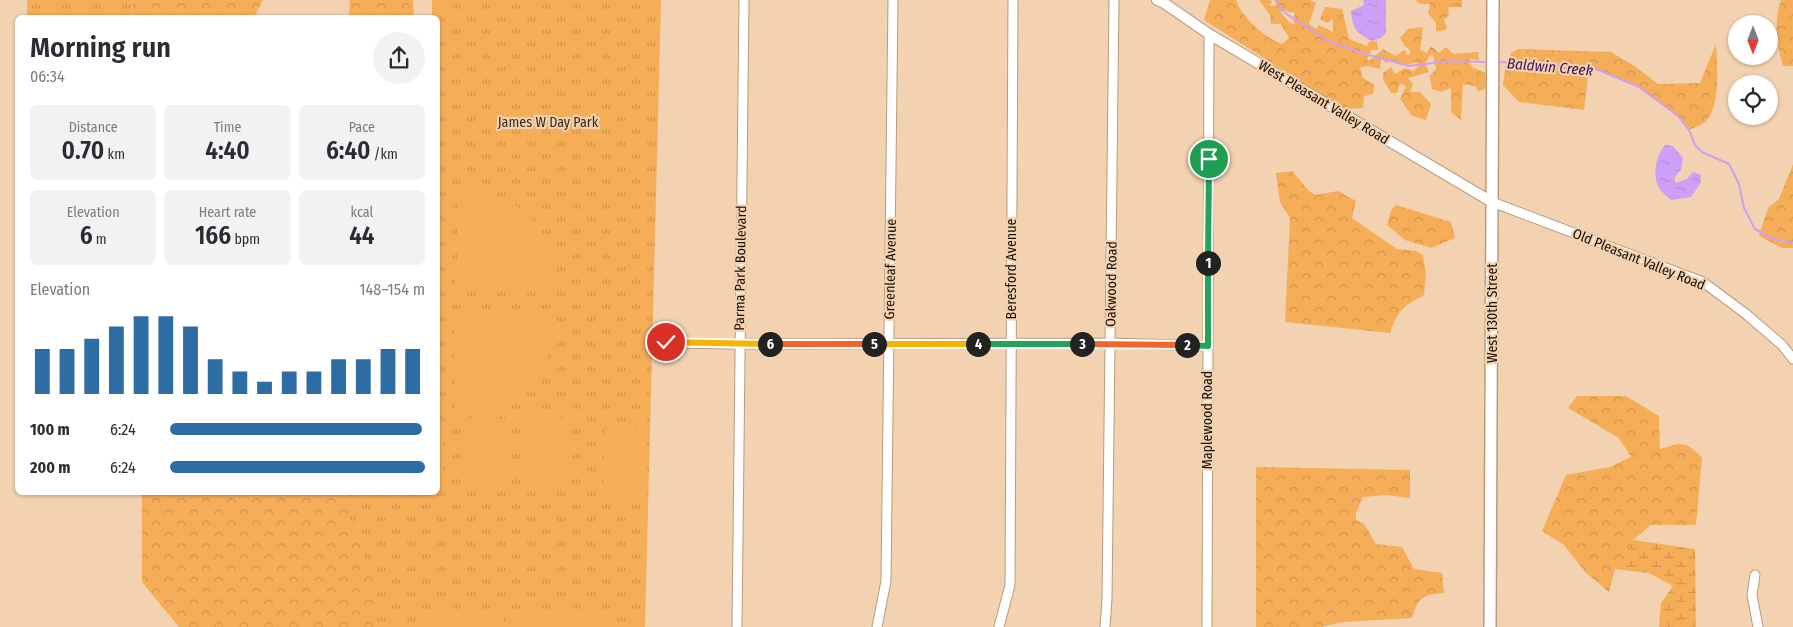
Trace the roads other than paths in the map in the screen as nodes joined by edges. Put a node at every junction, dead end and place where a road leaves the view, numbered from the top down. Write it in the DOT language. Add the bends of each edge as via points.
graph roads {
  1 [pos="744,0"];
  2 [pos="893,0"];
  3 [pos="1013,0"];
  4 [pos="1114,0"];
  5 [pos="1157,0"];
  6 [pos="1494,0"];
  7 [pos="1209,34"];
  8 [pos="1492,202"];
  9 [pos="666,342"];
  10 [pos="1110,343"];
  11 [pos="739,344"];
  12 [pos="888,344"];
  13 [pos="1010,344"];
  14 [pos="1208,346"];
  15 [pos="1793,359"];
  16 [pos="1755,575"];
  17 [pos="737,627"];
  18 [pos="877,627"];
  19 [pos="999,627"];
  20 [pos="1105,627"];
  21 [pos="1206,627"];
  22 [pos="1490,627"];
  23 [pos="1758,627"];
  1 -- 11 [label="street, Parma Park Boulevard"];
  2 -- 12 [label="street, Greenleaf Avenue"];
  3 -- 13 [label="street, Beresford Avenue"];
  4 -- 10 [label="street, Oakwood Road"];
  5 -- 7 [label="street, West Pleasant Valley Road"];
  6 -- 8 [label="main road, West 130th Street"];
  7 -- 8 [label="street, West Pleasant Valley Road"];
  7 -- 14 [label="street, Maplewood Road"];
  8 -- 15 [label="street, Old Pleasant Valley Road" via="1703,282 1746,314 1782,345"];
  8 -- 22 [label="main road, West 130th Street"];
  9 -- 11 [label="street"];
  10 -- 13 [label="street"];
  10 -- 14 [label="street"];
  10 -- 20 [label="street, Oakwood Road"];
  11 -- 12 [label="street"];
  11 -- 17 [label="street, Parma Park Boulevard"];
  12 -- 13 [label="street"];
  12 -- 18 [label="street, Greenleaf Avenue" via="886,581"];
  13 -- 19 [label="street, Beresford Avenue" via="1010,585"];
  14 -- 21 [label="street, Maplewood Road"];
  16 -- 23 [label="street" via="1752,595"];
}
